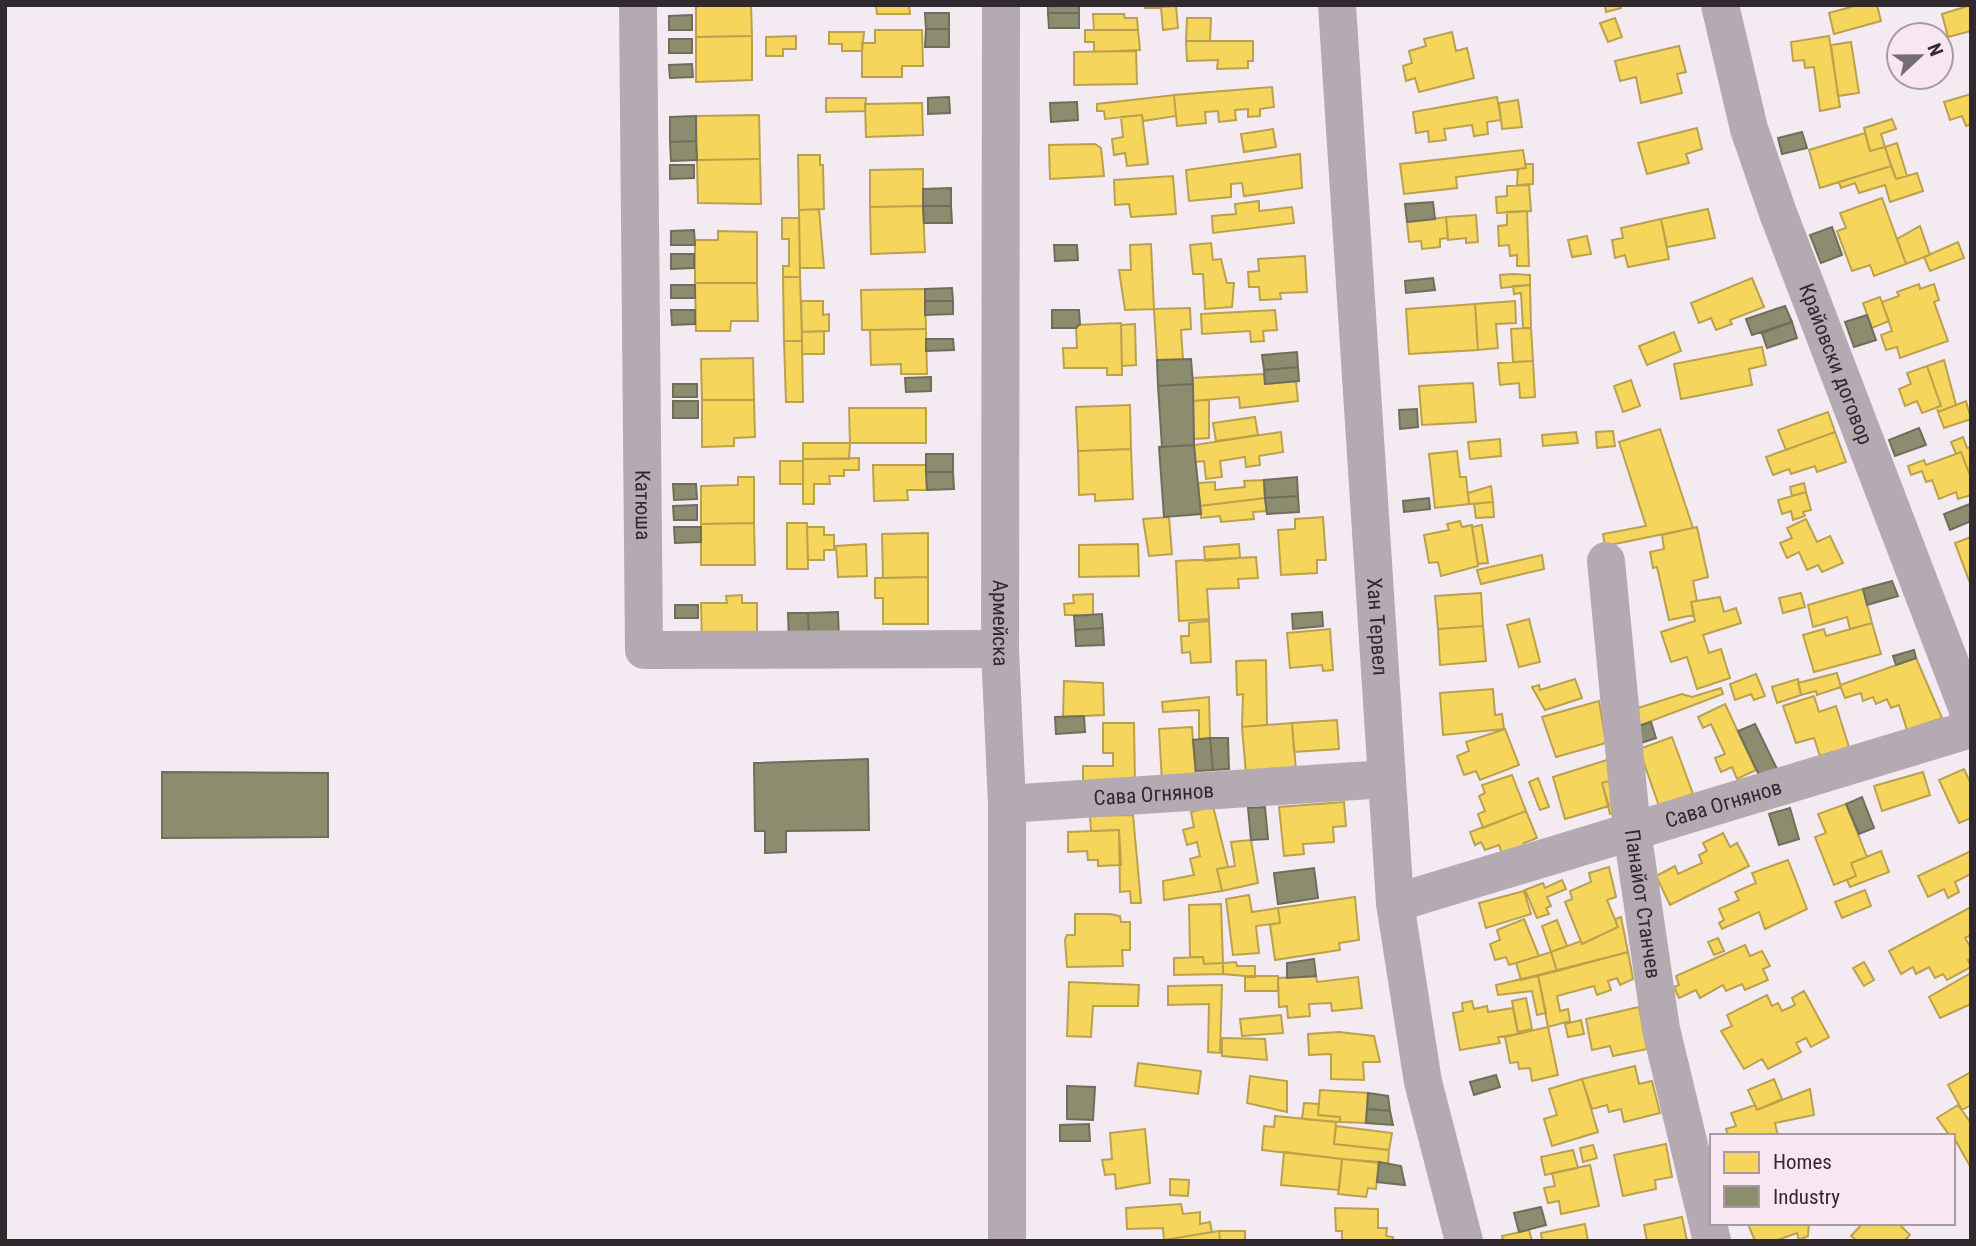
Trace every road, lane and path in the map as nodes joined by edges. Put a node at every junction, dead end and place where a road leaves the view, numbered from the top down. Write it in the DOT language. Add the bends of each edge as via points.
graph roads {
  1 [pos="638,5"];
  2 [pos="1001,5"];
  3 [pos="1337,5"];
  4 [pos="1720,5"];
  5 [pos="1606,561"];
  6 [pos="1000,649"];
  7 [pos="1967,699"];
  8 [pos="1971,729"];
  9 [pos="1386,779"];
  10 [pos="1007,804"];
  11 [pos="1632,831"];
  12 [pos="1395,903"];
  13 [pos="1007,1241"];
  14 [pos="1464,1241"];
  15 [pos="1712,1241"];
  1 -- 6 [label="street, Катюша" via="644,650"];
  2 -- 6 [label="street, Армейска"];
  3 -- 9 [label="street, Хан Тервел"];
  4 -- 7 [label="street, Крайовски договор" via="1749,129"];
  5 -- 11 [label="street, Панайот Станчев"];
  6 -- 10 [label="street, Армейска"];
  8 -- 11 [label="street, Сава Огнянов"];
  9 -- 10 [label="street, Сава Огнянов"];
  9 -- 12 [label="street, Хан Тервел"];
  10 -- 13 [label="street, Армейска"];
  11 -- 12 [label="street, Сава Огнянов"];
  11 -- 15 [label="street, Панайот Станчев" via="1661,1029"];
  12 -- 14 [label="street, Хан Тервел" via="1423,1082"];
}
